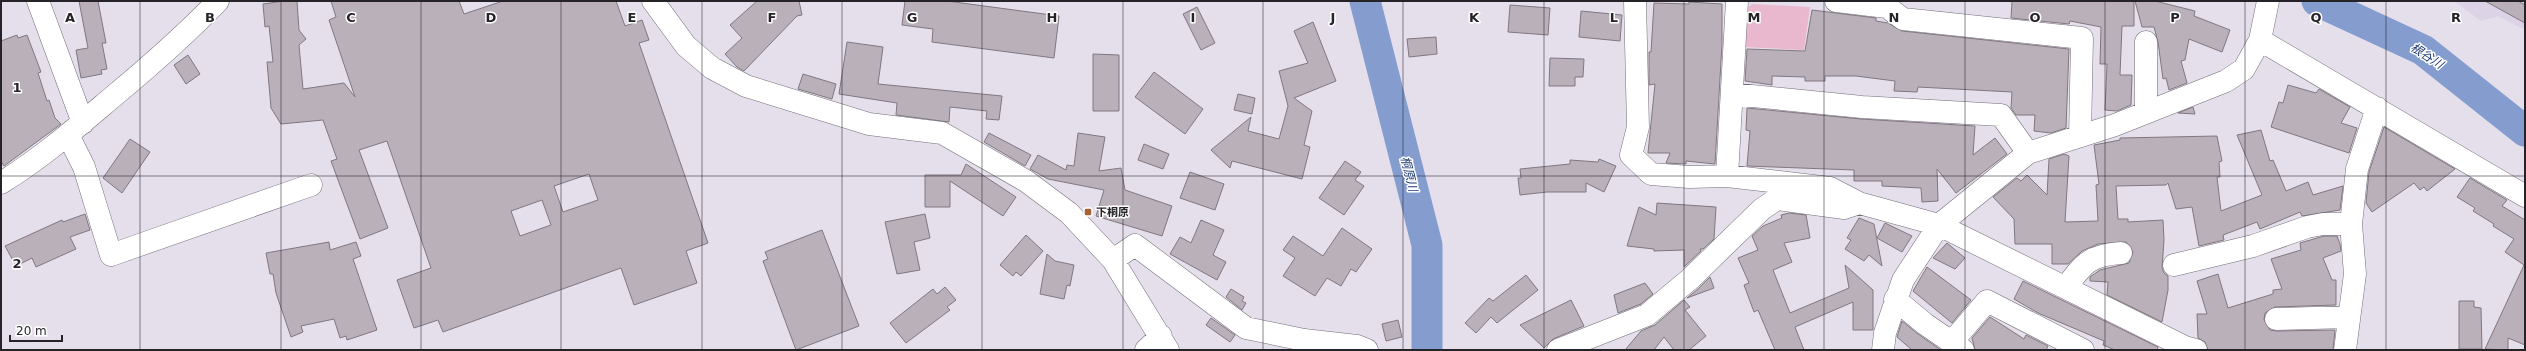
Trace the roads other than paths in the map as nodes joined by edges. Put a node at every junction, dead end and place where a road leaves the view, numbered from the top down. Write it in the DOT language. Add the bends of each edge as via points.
graph roads {
  1 [pos="38,1"];
  2 [pos="218,1"];
  3 [pos="653,1"];
  4 [pos="1635,1"];
  5 [pos="1737,1"];
  6 [pos="1836,1"];
  7 [pos="2268,1"];
  8 [pos="2261,35"];
  9 [pos="2146,42"];
  10 [pos="1732,94"];
  11 [pos="2377,108"];
  12 [pos="2146,111"];
  13 [pos="75,129"];
  14 [pos="2080,136"];
  15 [pos="2028,154"];
  16 [pos="1727,176"];
  17 [pos="1,183"];
  18 [pos="311,185"];
  19 [pos="2525,196"];
  20 [pos="1859,203"];
  21 [pos="2351,224"];
  22 [pos="1940,225"];
  23 [pos="2121,253"];
  24 [pos="1113,260"];
  25 [pos="2174,265"];
  26 [pos="2066,287"];
  27 [pos="1895,299"];
  28 [pos="2349,316"];
  29 [pos="2276,319"];
  30 [pos="1159,345"];
  31 [pos="1958,346"];
  32 [pos="1367,350"];
  33 [pos="1558,350"];
  34 [pos="1883,350"];
  35 [pos="2083,350"];
  36 [pos="2195,350"];
  37 [pos="2345,350"];
  1 -- 13 [label="street"];
  2 -- 13 [label="street" via="161,57"];
  3 -- 24 [label="street" via="686,46 712,68 746,86 869,124 942,133 1026,181 1069,213"];
  4 -- 16 [label="street" via="1638,127 1631,155 1651,174 1688,177"];
  5 -- 10 [label="street"];
  6 -- 14 [label="street" via="1887,7 1902,19 2082,38"];
  7 -- 8 [label="street"];
  8 -- 11 [label="street"];
  8 -- 12 [label="street" via="2244,68 2226,81"];
  9 -- 12 [label="street"];
  10 -- 15 [label="street" via="1862,107 2001,115"];
  10 -- 16 [label="street"];
  11 -- 19 [label="street"];
  11 -- 21 [label="street" via="2357,169"];
  12 -- 14 [label="street" via="2115,125"];
  13 -- 17 [label="street" via="38,160"];
  13 -- 18 [label="street" via="111,255"];
  14 -- 15 [label="street"];
  15 -- 22 [label="street"];
  16 -- 20 [label="street" via="1830,188"];
  20 -- 22 [label="street"];
  20 -- 33 [label="street" via="1844,208 1777,199 1762,209 1690,279 1646,315"];
  21 -- 25 [label="street" via="2307,227 2253,246"];
  21 -- 28 [label="street" via="2355,274"];
  22 -- 26 [label="street"];
  22 -- 27 [label="street" via="1903,280"];
  23 -- 26 [label="street" via="2104,254 2084,264"];
  24 -- 30 [label="street"];
  24 -- 32 [label="street" via="1135,246 1246,328"];
  26 -- 36 [label="street"];
  27 -- 31 [label="street"];
  27 -- 34 [label="street"];
  28 -- 29 [label="street"];
  28 -- 37 [label="street"];
  31 -- 35 [label="street" via="1987,301"];
}
